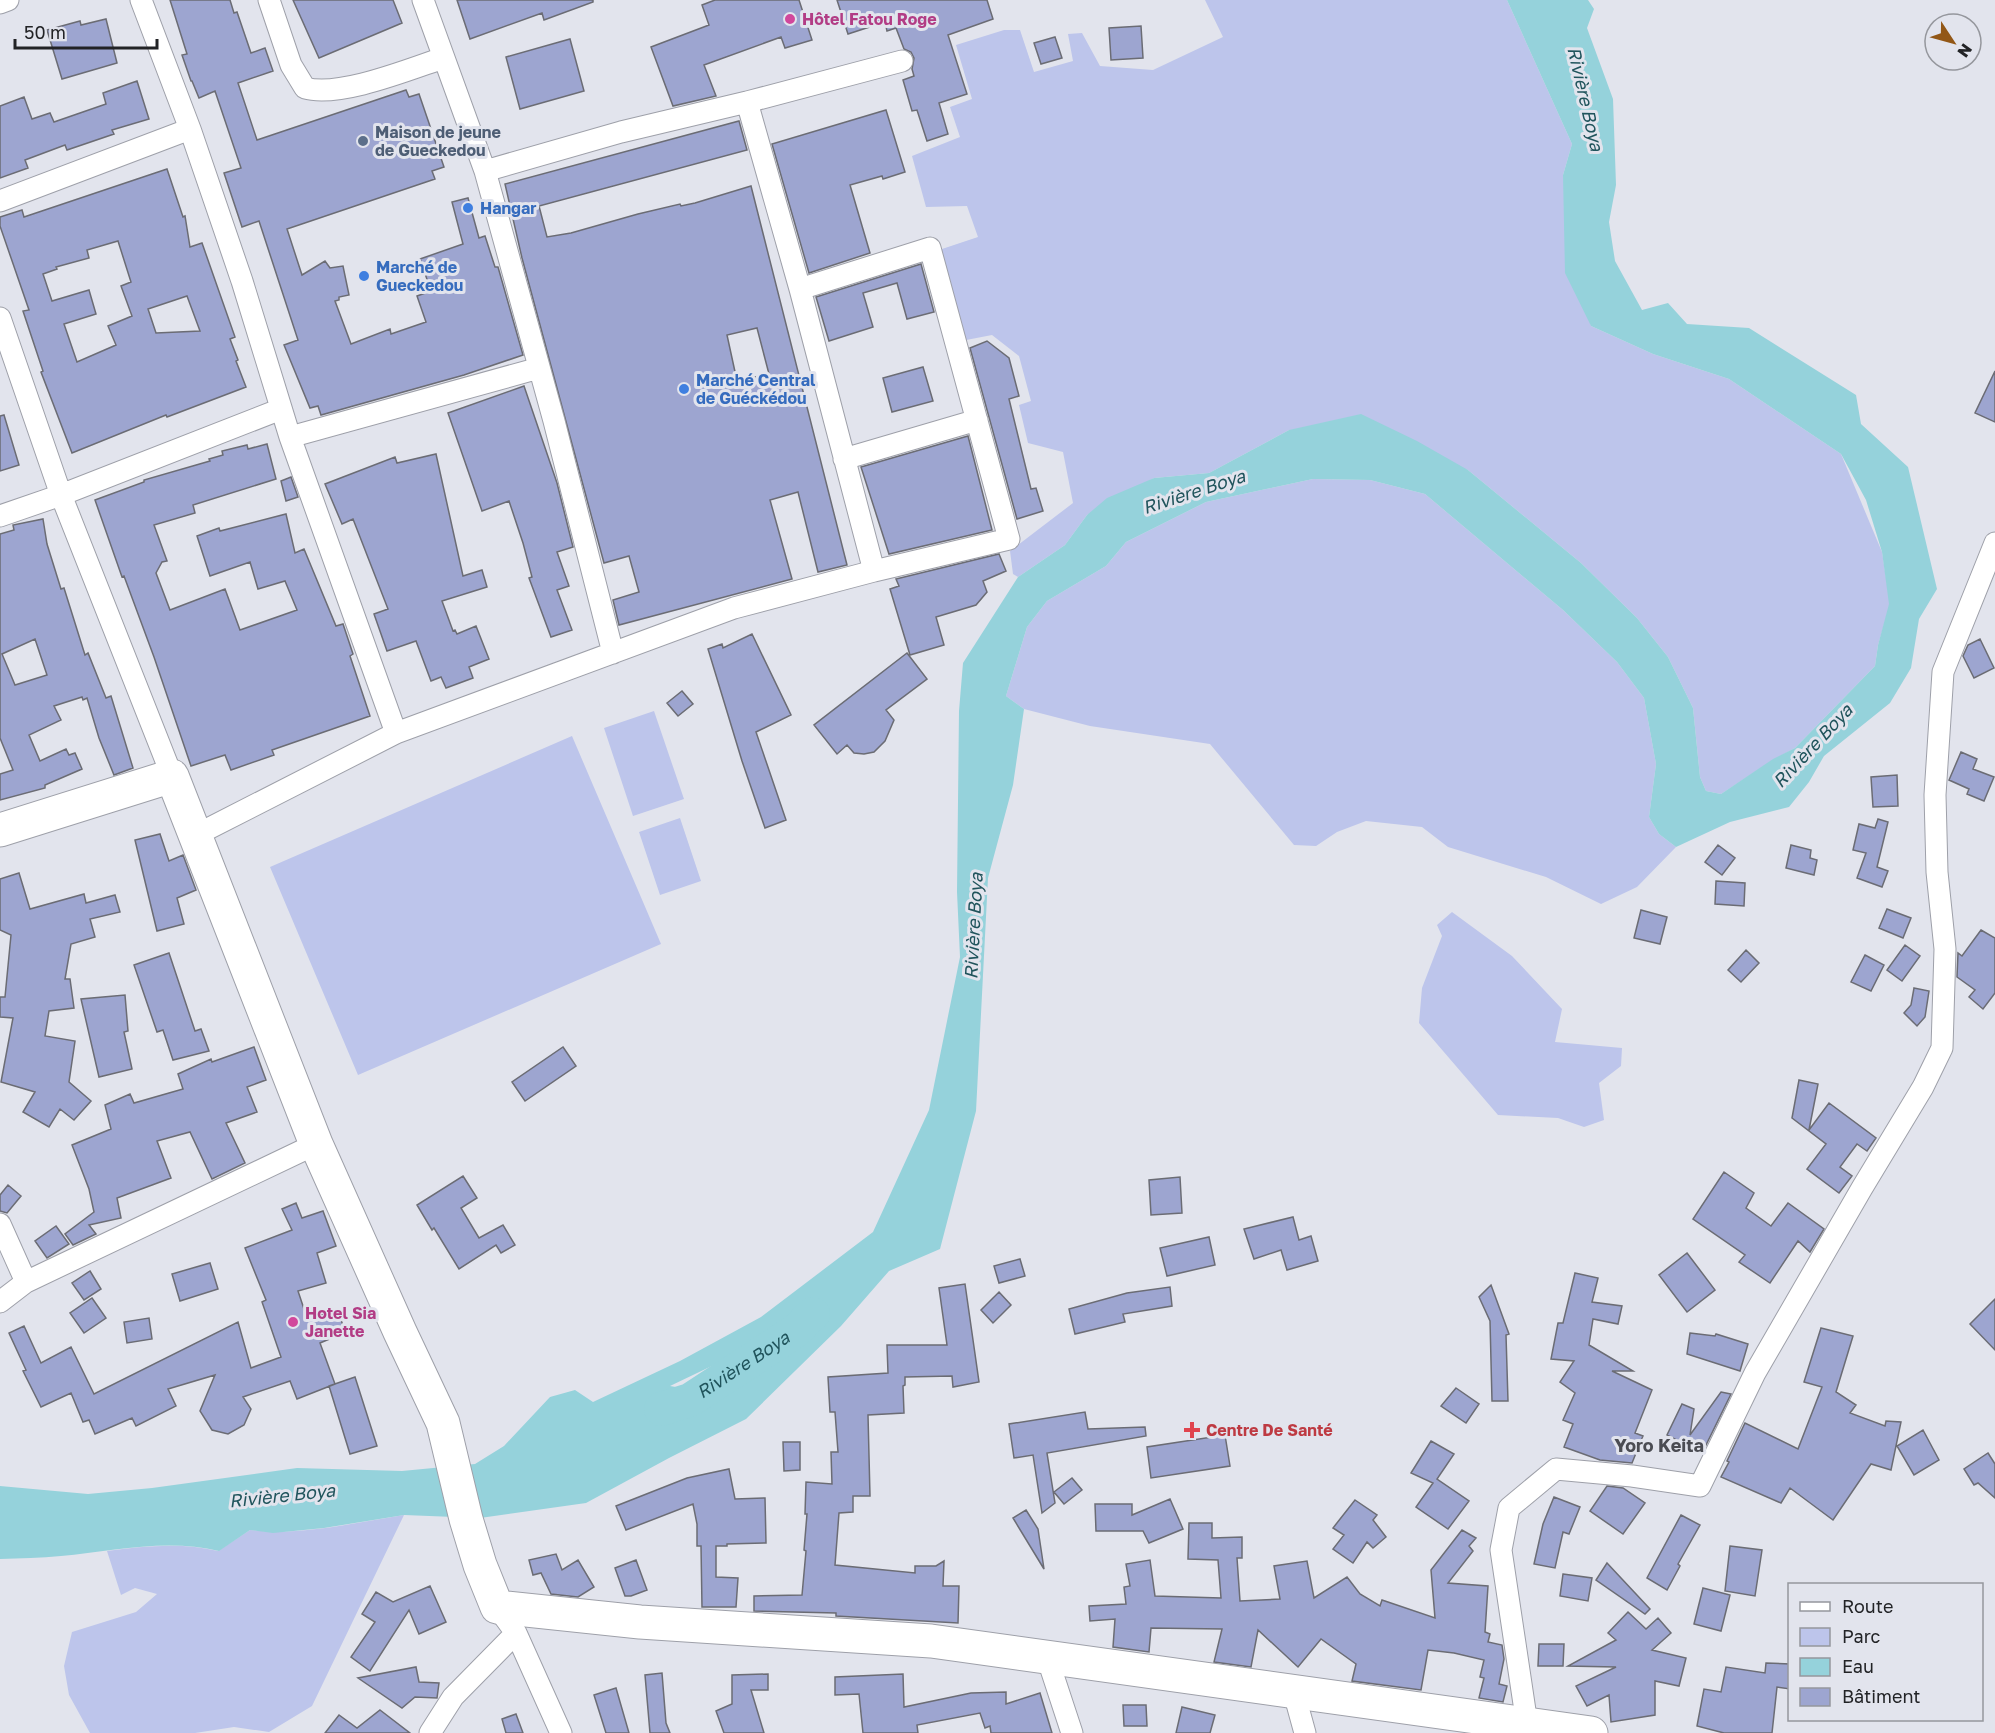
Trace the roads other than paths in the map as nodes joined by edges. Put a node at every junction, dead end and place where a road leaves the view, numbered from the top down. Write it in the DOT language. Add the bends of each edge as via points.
graph roads {
  1 [pos="8,0"];
  2 [pos="141,0"];
  3 [pos="269,0"];
  4 [pos="423,0"];
  5 [pos="0,3"];
  6 [pos="443,58"];
  7 [pos="902,61"];
  8 [pos="747,102"];
  9 [pos="190,129"];
  10 [pos="485,171"];
  11 [pos="0,201"];
  12 [pos="800,290"];
  13 [pos="0,318"];
  14 [pos="539,368"];
  15 [pos="281,409"];
  16 [pos="977,420"];
  17 [pos="290,436"];
  18 [pos="844,459"];
  19 [pos="61,495"];
  20 [pos="0,516"];
  21 [pos="1995,543"];
  22 [pos="874,571"];
  23 [pos="613,653"];
  24 [pos="396,733"];
  25 [pos="172,776"];
  26 [pos="0,830"];
  27 [pos="196,835"];
  28 [pos="316,1144"];
  29 [pos="0,1224"];
  30 [pos="26,1282"];
  31 [pos="0,1302"];
  32 [pos="497,1607"];
  33 [pos="516,1633"];
  34 [pos="1047,1657"];
  35 [pos="1294,1693"];
  36 [pos="1529,1729"];
  37 [pos="430,1733"];
  38 [pos="561,1733"];
  39 [pos="1072,1733"];
  40 [pos="1305,1733"];
  41 [pos="1591,1733"];
  1 -- 5 [label="street"];
  2 -- 9 [label="street"];
  3 -- 6 [label="street" via="291,65 305,88 340,88"];
  4 -- 6 [label="street"];
  6 -- 10 [label="street"];
  7 -- 8 [label="street"];
  8 -- 10 [label="street" via="621,132"];
  8 -- 12 [label="street"];
  9 -- 11 [label="street"];
  9 -- 15 [label="street"];
  10 -- 14 [label="street"];
  12 -- 16 [label="street" via="930,248"];
  12 -- 18 [label="street"];
  13 -- 19 [label="street"];
  14 -- 17 [label="street"];
  14 -- 23 [label="street"];
  15 -- 17 [label="street"];
  15 -- 19 [label="street"];
  16 -- 18 [label="street"];
  16 -- 22 [label="street" via="1009,539"];
  17 -- 24 [label="street"];
  18 -- 22 [label="street"];
  19 -- 20 [label="street"];
  19 -- 25 [label="street"];
  21 -- 36 [label="street" via="1943,672 1935,795 1945,949 1942,1048 1755,1373 1700,1486 1556,1469 1509,1508 1501,1550"];
  22 -- 23 [label="street" via="734,608"];
  23 -- 24 [label="street"];
  24 -- 27 [label="street"];
  25 -- 26 [label="highway"];
  25 -- 27 [label="highway"];
  27 -- 28 [label="highway"];
  28 -- 30 [label="street"];
  28 -- 32 [label="highway" via="443,1423 466,1519"];
  29 -- 30 [label="street"];
  30 -- 31 [label="street"];
  32 -- 33 [label="street"];
  32 -- 34 [label="highway" via="640,1622 931,1641"];
  33 -- 37 [label="street" via="453,1697"];
  33 -- 38 [label="street"];
  34 -- 35 [label="highway"];
  34 -- 39 [label="street"];
  35 -- 36 [label="highway"];
  35 -- 40 [label="street"];
  36 -- 41 [label="highway"];
}
